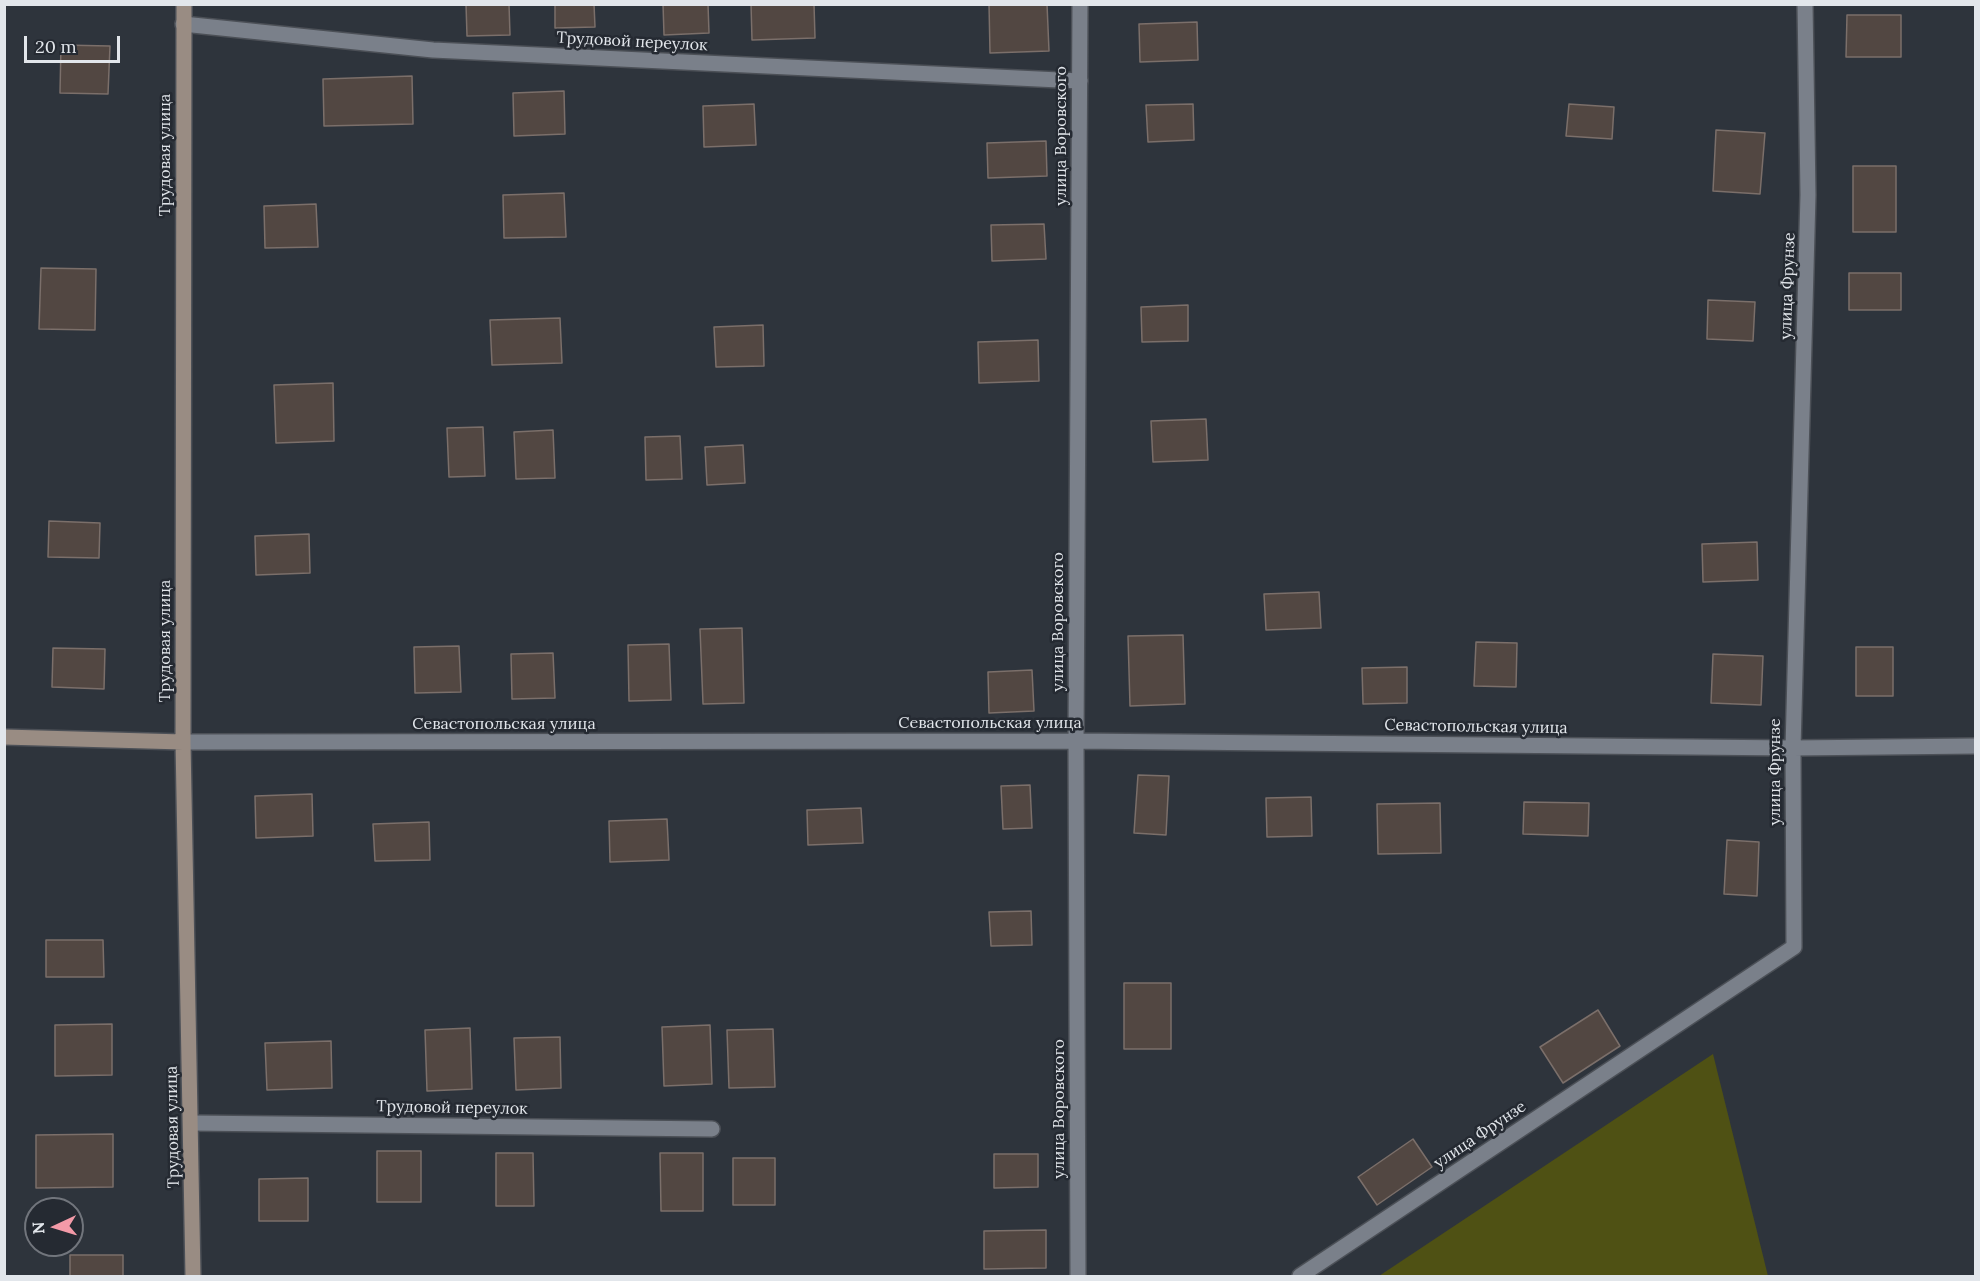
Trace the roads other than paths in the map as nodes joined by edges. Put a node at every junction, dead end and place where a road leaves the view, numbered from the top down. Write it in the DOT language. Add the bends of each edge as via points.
graph roads {
  1 [pos="184,4"];
  2 [pos="1080,4"];
  3 [pos="1805,4"];
  4 [pos="183,24"];
  5 [pos="1080,81"];
  6 [pos="4,737"];
  7 [pos="1076,741"];
  8 [pos="183,742"];
  9 [pos="1976,746"];
  10 [pos="1793,748"];
  11 [pos="191,1124"];
  12 [pos="712,1129"];
  13 [pos="193,1276"];
  14 [pos="1078,1276"];
  15 [pos="1300,1276"];
  1 -- 4 [label="street, Трудовая улица"];
  2 -- 5 [label="street, улица Воровского"];
  3 -- 10 [label="street, улица Фрунзе" via="1809,195"];
  4 -- 5 [label="street, Трудовой переулок" via="433,50"];
  4 -- 8 [label="street, Трудовая улица"];
  5 -- 7 [label="street, улица Воровского"];
  6 -- 8 [label="street, Севастопольская улица"];
  7 -- 8 [label="street, Севастопольская улица"];
  7 -- 10 [label="street, Севастопольская улица"];
  7 -- 14 [label="street, улица Воровского"];
  8 -- 11 [label="street, Трудовая улица"];
  9 -- 10 [label="street, Севастопольская улица"];
  10 -- 15 [label="street, улица Фрунзе" via="1794,947"];
  11 -- 12 [label="street, Трудовой переулок"];
  11 -- 13 [label="street, Трудовая улица"];
}
